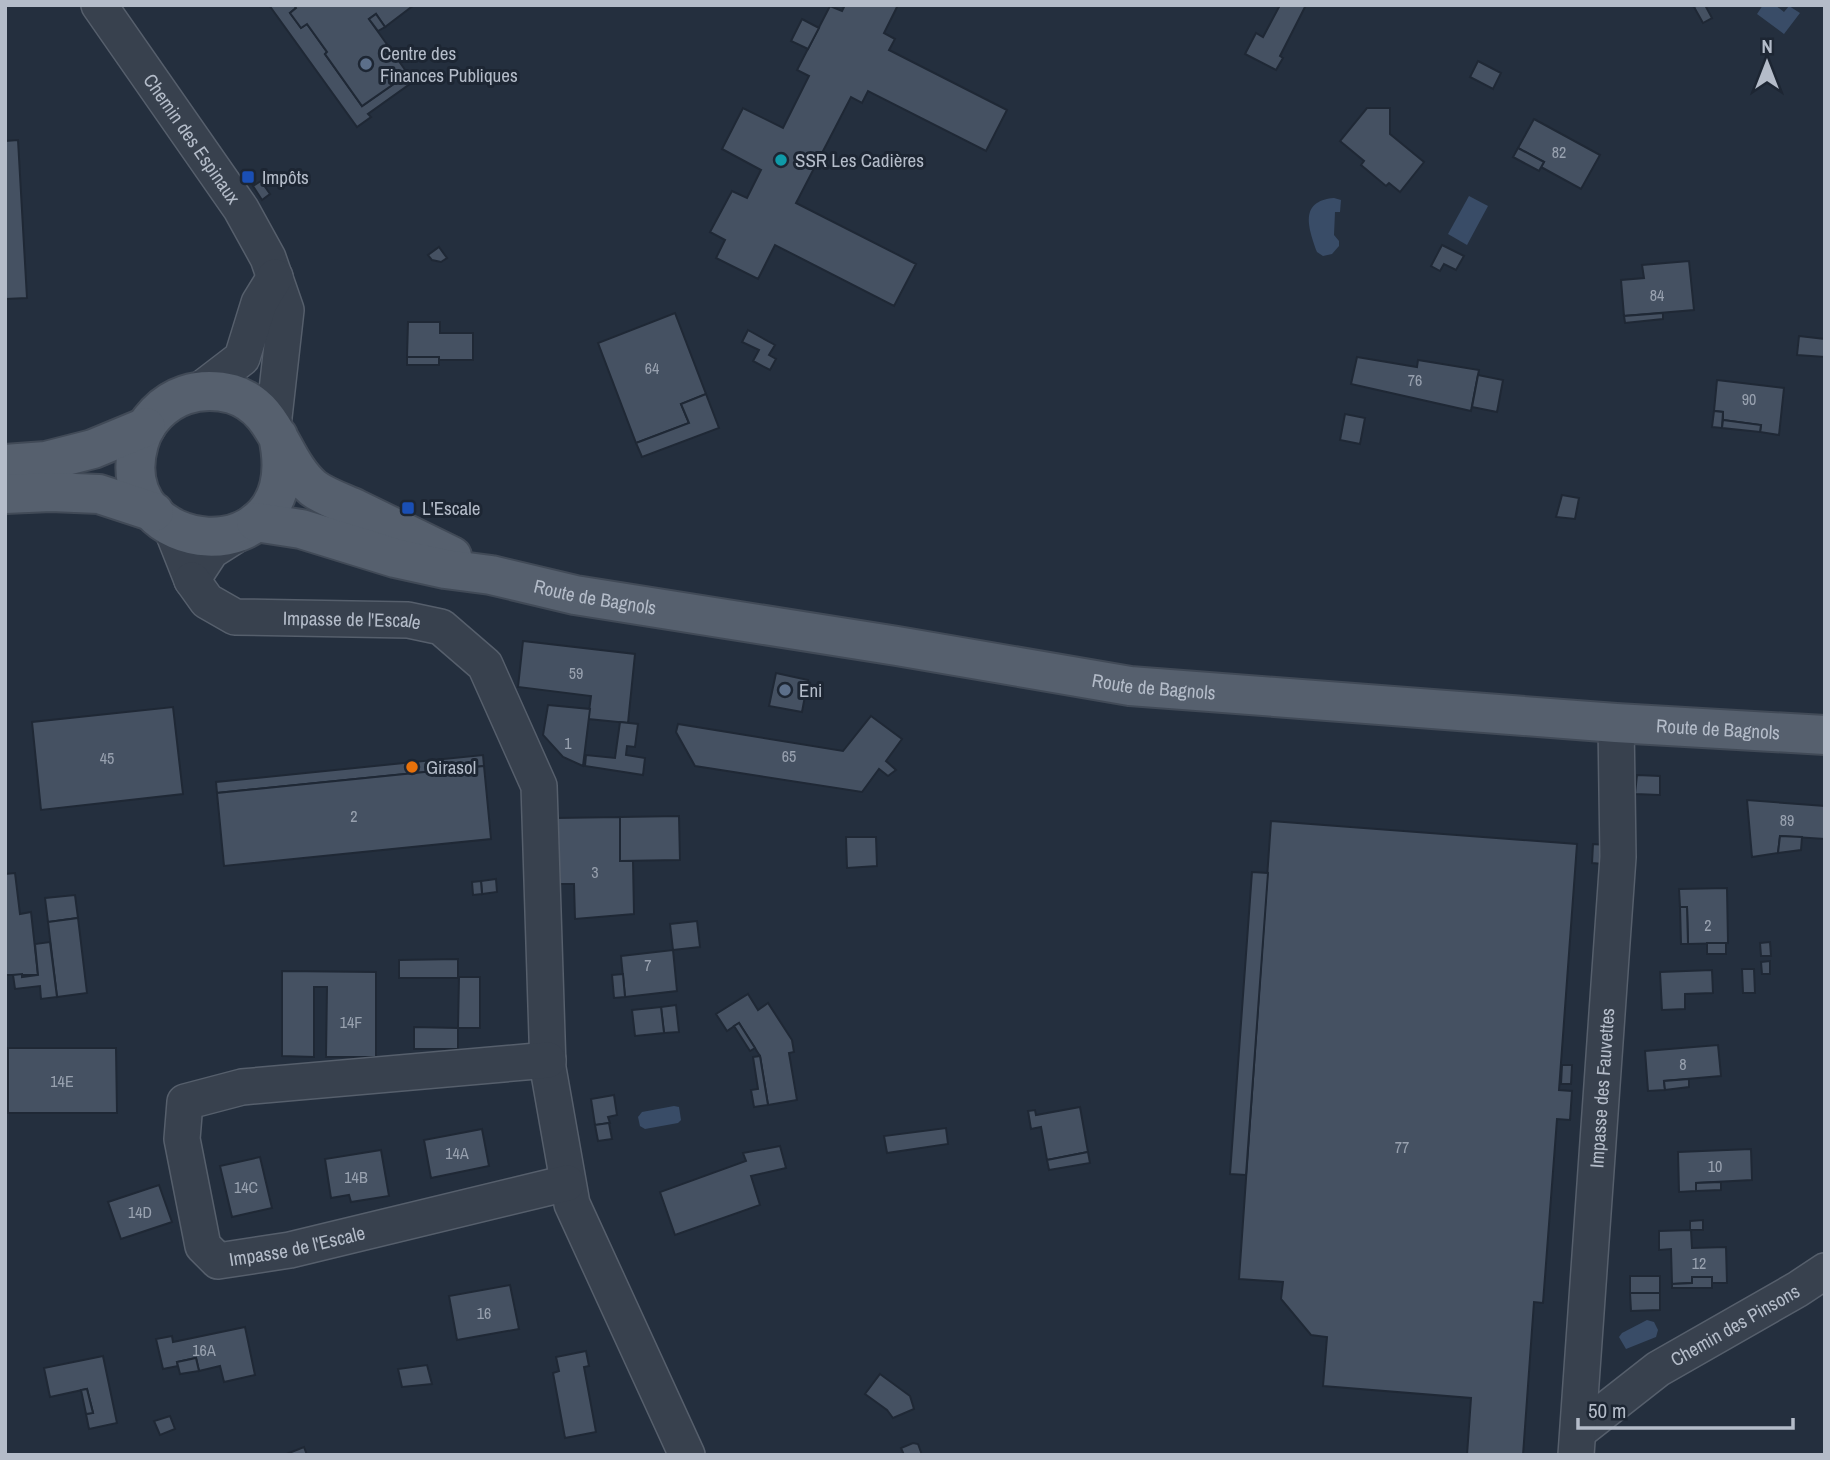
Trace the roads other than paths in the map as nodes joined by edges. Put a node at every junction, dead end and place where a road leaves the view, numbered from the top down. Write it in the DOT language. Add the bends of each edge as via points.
graph roads {
  1 [pos="99,5"];
  2 [pos="275,277"];
  3 [pos="199,391"];
  4 [pos="146,426"];
  5 [pos="276,431"];
  6 [pos="5,464"];
  7 [pos="5,494"];
  8 [pos="162,520"];
  9 [pos="253,524"];
  10 [pos="491,575"];
  11 [pos="192,580"];
  12 [pos="1616,723"];
  13 [pos="1825,735"];
  14 [pos="548,1060"];
  15 [pos="567,1183"];
  16 [pos="1825,1271"];
  17 [pos="1577,1443"];
  18 [pos="687,1455"];
  1 -- 2 [label="street, Chemin des Espinaux" via="241,209"];
  2 -- 3 [label="street" via="259,303 242,358"];
  2 -- 5 [label="street, Chemin des Espinaux" via="286,310"];
  3 -- 4 [label="main road" via="169,403"];
  3 -- 5 [label="main road" via="241,397 259,409"];
  4 -- 6 [label="main road" via="93,449 46,461"];
  4 -- 8 [label="main road" via="136,471 145,500"];
  5 -- 9 [label="main road" via="284,459 281,483 272,504"];
  5 -- 10 [label="main road" via="296,471 315,489"];
  7 -- 8 [label="main road" via="99,494"];
  8 -- 9 [label="main road" via="190,535 211,538"];
  8 -- 11 [label="street, Impasse de l'Escale"];
  9 -- 10 [label="main road" via="301,529 395,558"];
  9 -- 11 [label="street" via="211,551"];
  10 -- 12 [label="main road, Route de Bagnols" via="575,595 1130,687"];
  11 -- 14 [label="street, Impasse de l'Escale" via="206,601 235,617 408,620 441,626 485,665 539,786"];
  12 -- 13 [label="main road, Route de Bagnols"];
  12 -- 17 [label="street, Impasse des Fauvettes" via="1618,857"];
  14 -- 15 [label="street, Impasse de l'Escale"];
  14 -- 15 [label="street, Impasse de l'Escale" via="242,1087 185,1102 182,1139 203,1246 218,1261 290,1250"];
  15 -- 18 [label="street, Impasse de l'Escale" via="572,1204"];
  16 -- 17 [label="street, Chemin des Pinsons" via="1658,1369"];
}
